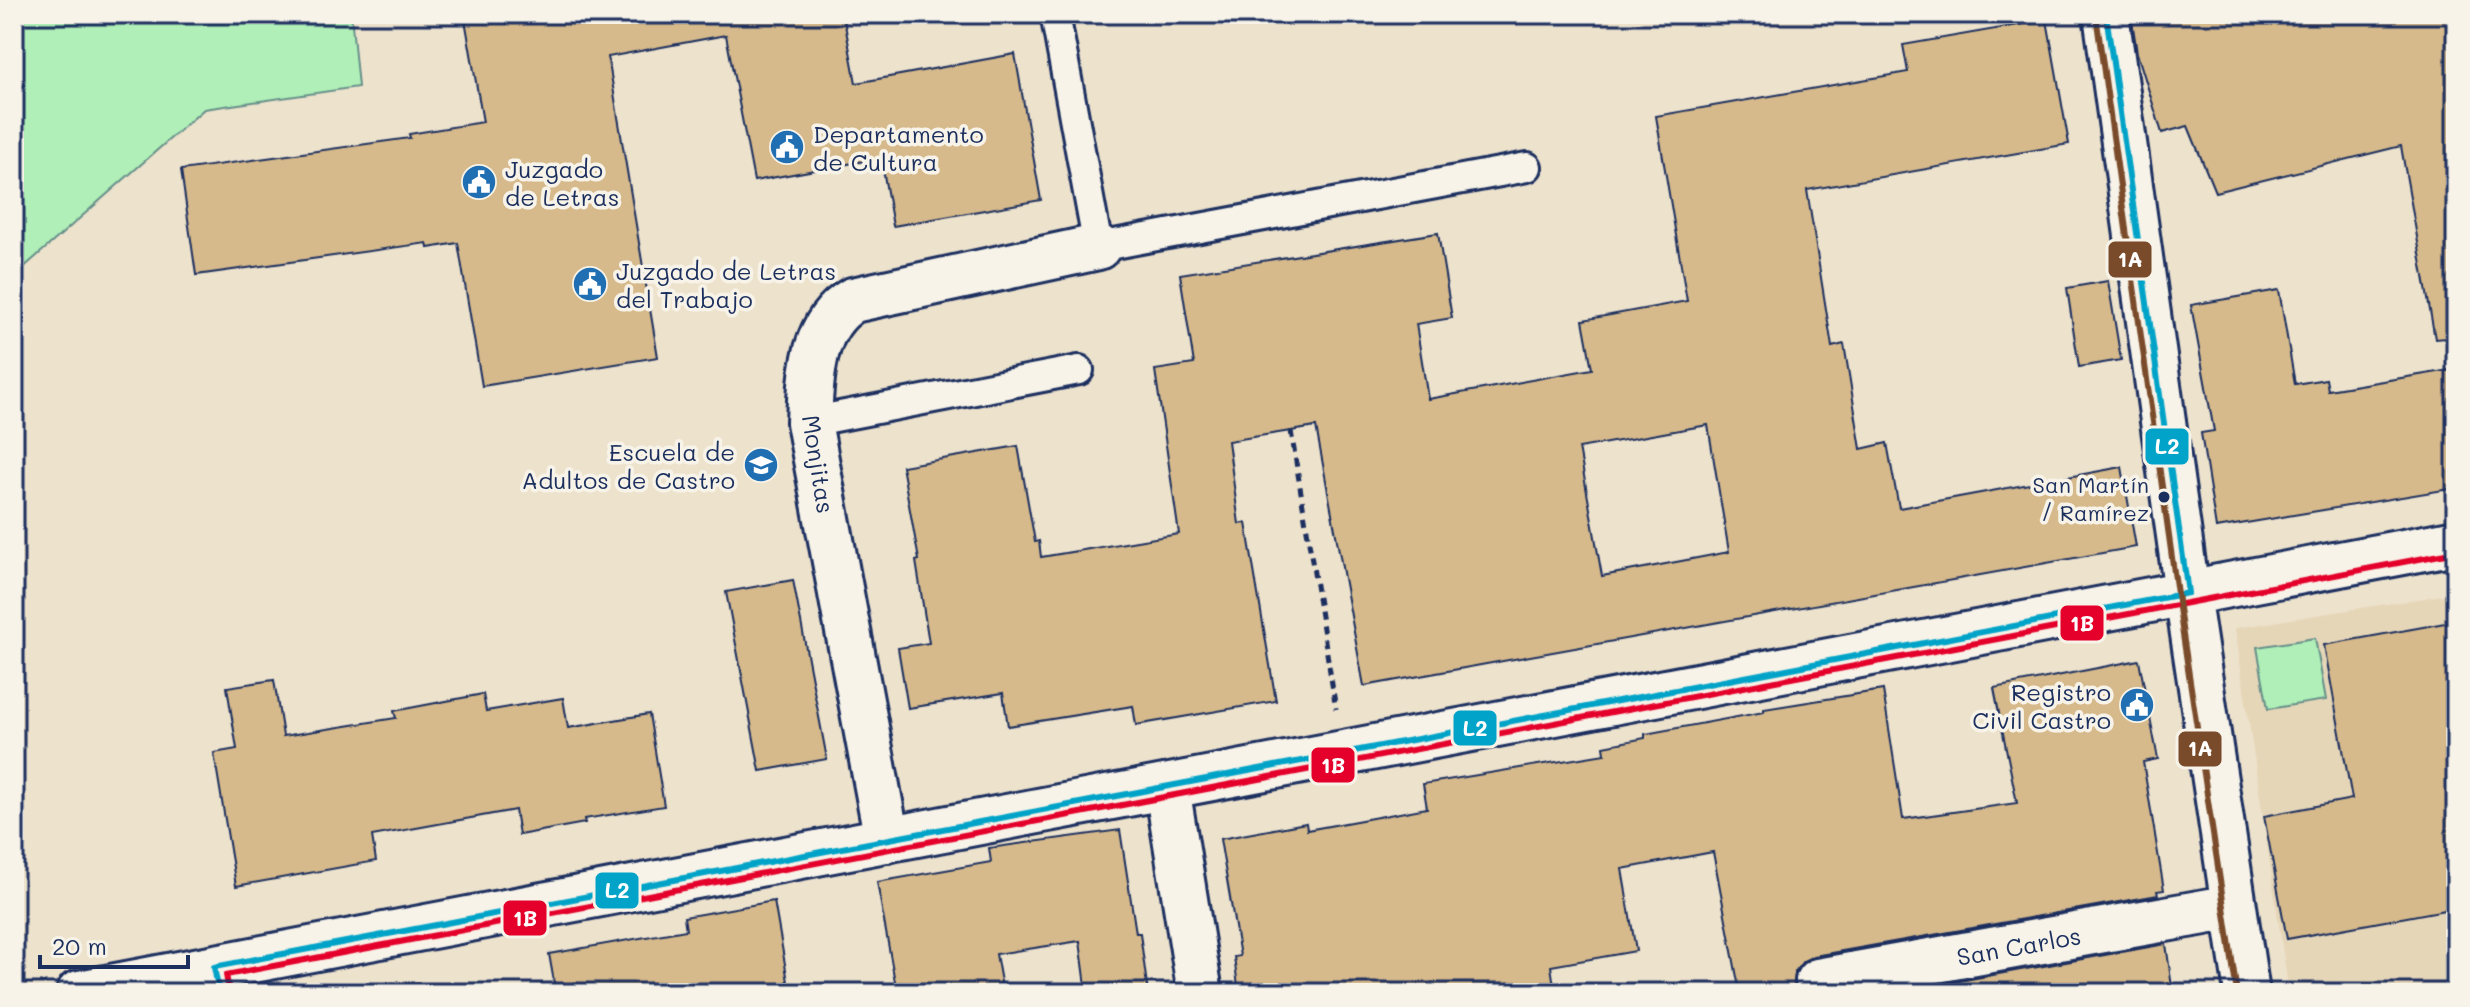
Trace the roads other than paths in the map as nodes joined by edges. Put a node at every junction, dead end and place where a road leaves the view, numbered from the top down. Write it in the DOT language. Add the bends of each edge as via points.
graph roads {
  1 [pos="1055,14"];
  2 [pos="2106,14"];
  3 [pos="1527,167"];
  4 [pos="1098,247"];
  5 [pos="1079,370"];
  6 [pos="809,422"];
  7 [pos="2456,542"];
  8 [pos="2188,593"];
  9 [pos="1167,787"];
  10 [pos="887,840"];
  11 [pos="2233,907"];
  12 [pos="79,993"];
  13 [pos="1200,993"];
  14 [pos="1820,993"];
  15 [pos="2247,993"];
  1 -- 4 [label="lane"];
  2 -- 8 [label="main road"];
  3 -- 4 [label="lane"];
  4 -- 6 [label="main road, Monjitas" via="853,300 828,321 814,358"];
  5 -- 6 [label="lane"];
  6 -- 10 [label="main road, Monjitas"];
  7 -- 8 [label="main road"];
  8 -- 9 [label="main road"];
  8 -- 11 [label="main road"];
  9 -- 10 [label="main road"];
  9 -- 13 [label="main road"];
  10 -- 12 [label="main road"];
  11 -- 14 [label="main road, San Carlos" via="1818,981"];
  11 -- 15 [label="main road"];
}
